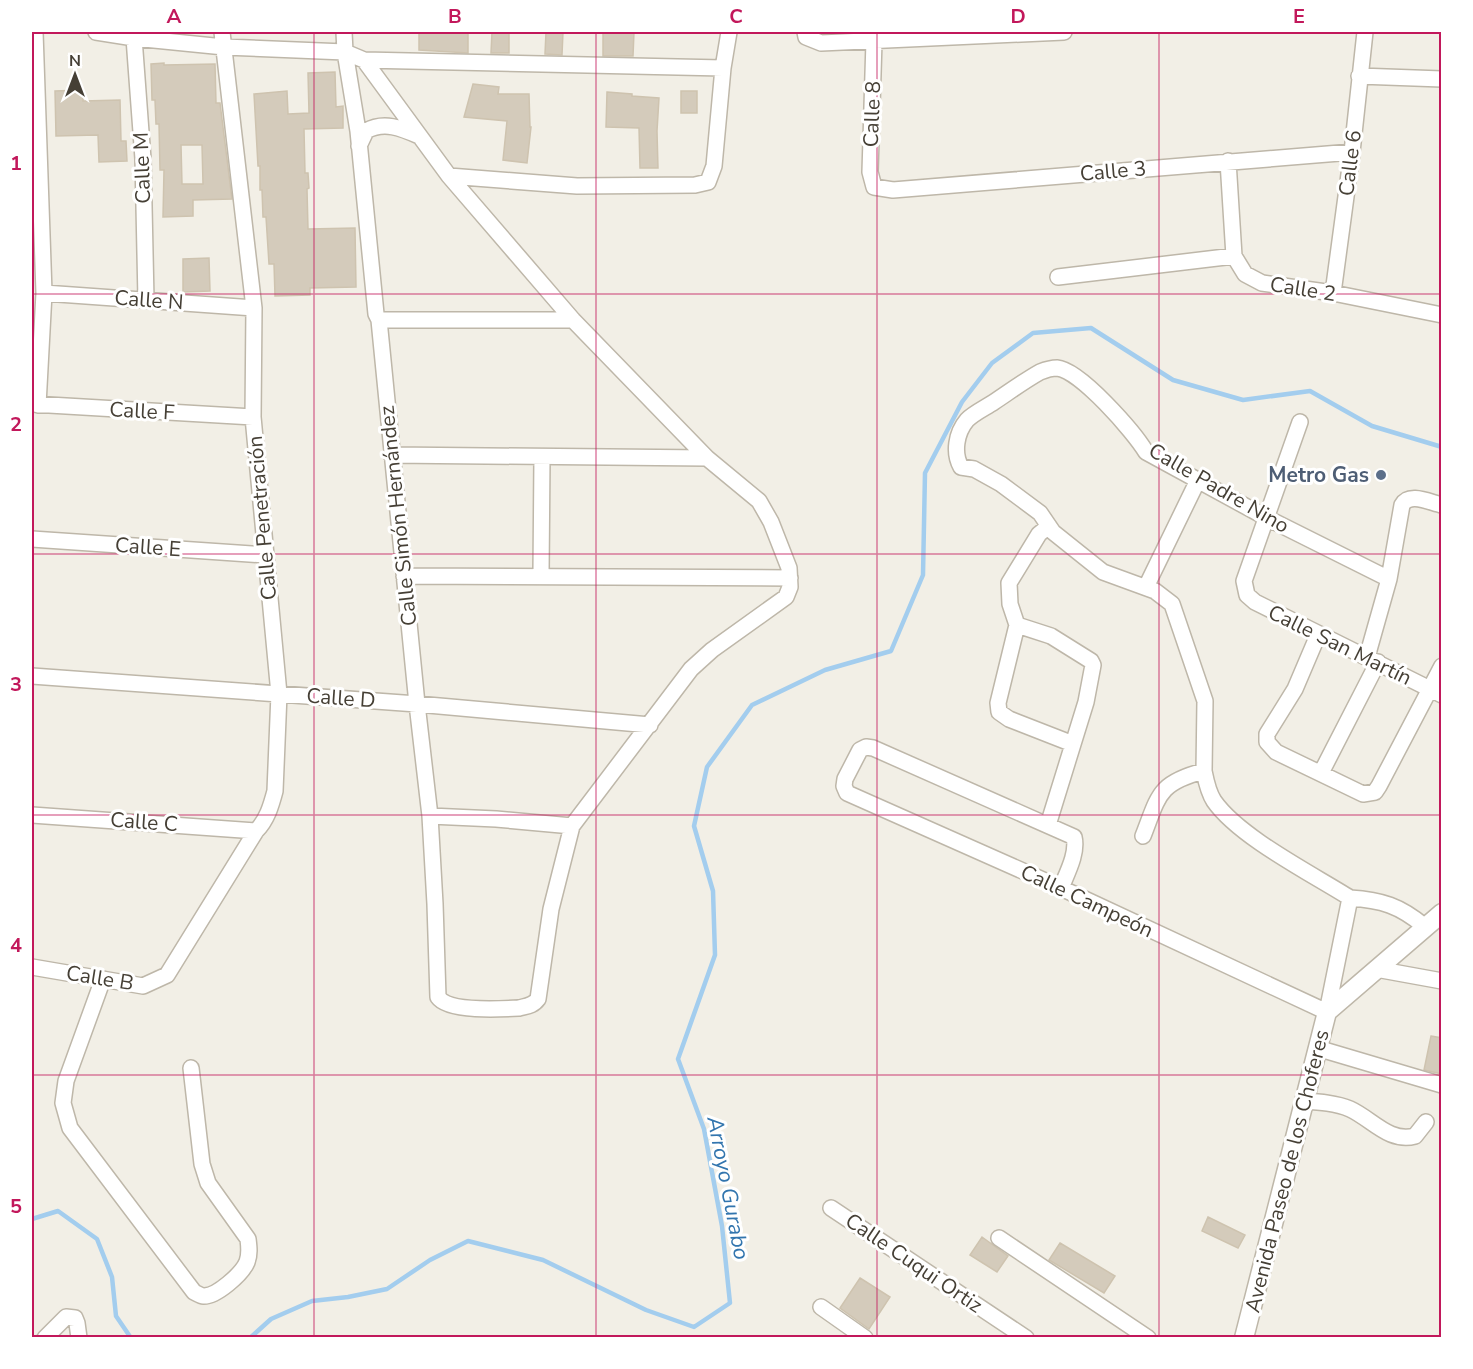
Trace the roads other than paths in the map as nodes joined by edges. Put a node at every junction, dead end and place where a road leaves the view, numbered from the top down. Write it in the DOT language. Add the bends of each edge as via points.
graph roads {
  1 [pos="35,32"];
  2 [pos="96,32"];
  3 [pos="344,32"];
  4 [pos="729,32"];
  5 [pos="805,32"];
  6 [pos="1064,32"];
  7 [pos="1365,32"];
  8 [pos="134,38"];
  9 [pos="223,39"];
  10 [pos="874,41"];
  11 [pos="345,52"];
  12 [pos="364,60"];
  13 [pos="723,68"];
  14 [pos="1359,76"];
  15 [pos="1442,79"];
  16 [pos="420,137"];
  17 [pos="359,146"];
  18 [pos="1352,152"];
  19 [pos="1228,161"];
  20 [pos="449,176"];
  21 [pos="874,187"];
  22 [pos="1234,256"];
  23 [pos="1058,277"];
  24 [pos="44,293"];
  25 [pos="1333,293"];
  26 [pos="146,300"];
  27 [pos="254,308"];
  28 [pos="1442,309"];
  29 [pos="1441,315"];
  30 [pos="379,320"];
  31 [pos="573,320"];
  32 [pos="35,405"];
  33 [pos="252,417"];
  34 [pos="1300,422"];
  35 [pos="392,455"];
  36 [pos="542,457"];
  37 [pos="707,458"];
  38 [pos="1198,480"];
  39 [pos="1442,505"];
  40 [pos="1267,518"];
  41 [pos="1049,526"];
  42 [pos="32,539"];
  43 [pos="265,555"];
  44 [pos="541,575"];
  45 [pos="404,576"];
  46 [pos="790,578"];
  47 [pos="1389,579"];
  48 [pos="1146,587"];
  49 [pos="1017,625"];
  50 [pos="1318,635"];
  51 [pos="1372,659"];
  52 [pos="1442,666"];
  53 [pos="32,676"];
  54 [pos="1435,692"];
  55 [pos="279,694"];
  56 [pos="417,704"];
  57 [pos="650,725"];
  58 [pos="1073,744"];
  59 [pos="1204,771"];
  60 [pos="1321,773"];
  61 [pos="32,815"];
  62 [pos="430,816"];
  63 [pos="1048,825"];
  64 [pos="572,826"];
  65 [pos="256,831"];
  66 [pos="1143,836"];
  67 [pos="1061,888"];
  68 [pos="1350,898"];
  69 [pos="1442,913"];
  70 [pos="1424,926"];
  71 [pos="32,967"];
  72 [pos="1376,969"];
  73 [pos="167,975"];
  74 [pos="103,979"];
  75 [pos="1442,981"];
  76 [pos="1327,1012"];
  77 [pos="1317,1048"];
  78 [pos="191,1068"];
  79 [pos="1442,1085"];
  80 [pos="1303,1101"];
  81 [pos="1426,1122"];
  82 [pos="831,1208"];
  83 [pos="999,1238"];
  84 [pos="821,1307"];
  85 [pos="45,1338"];
  86 [pos="79,1338"];
  87 [pos="865,1338"];
  88 [pos="1026,1338"];
  89 [pos="1148,1338"];
  90 [pos="1244,1338"];
  1 -- 24 [label="street"];
  2 -- 8 [label="street"];
  3 -- 11 [label="street, Calle Simón Hernández"];
  4 -- 13 [label="street"];
  5 -- 10 [label="street" via="806,37 821,43"];
  6 -- 10 [label="street"];
  7 -- 14 [label="street, Calle 6"];
  8 -- 9 [label="street"];
  8 -- 26 [label="street, Calle M" via="143,159"];
  9 -- 11 [label="street"];
  9 -- 27 [label="street, Calle Penetración"];
  10 -- 21 [label="street, Calle 8" via="870,172"];
  11 -- 12 [label="street"];
  11 -- 17 [label="street, Calle Simón Hernández"];
  12 -- 13 [label="street"];
  12 -- 16 [label="street"];
  13 -- 20 [label="street" via="714,166 708,182 577,186"];
  14 -- 15 [label="street"];
  14 -- 18 [label="street, Calle 6"];
  16 -- 17 [label="street" via="396,127 378,127 366,131"];
  16 -- 20 [label="street"];
  17 -- 30 [label="street, Calle Simón Hernández"];
  18 -- 19 [label="street, Calle 3"];
  18 -- 25 [label="street, Calle 6"];
  19 -- 21 [label="street, Calle 3" via="893,190"];
  19 -- 22 [label="street"];
  20 -- 31 [label="street"];
  22 -- 23 [label="street"];
  22 -- 25 [label="street, Calle 2" via="1245,274 1262,283"];
  24 -- 26 [label="street, Calle N"];
  24 -- 32 [label="street"];
  25 -- 29 [label="street, Calle 2"];
  26 -- 27 [label="street, Calle N"];
  27 -- 33 [label="street, Calle Penetración"];
  28 -- 29 [label="street"];
  30 -- 31 [label="street"];
  30 -- 35 [label="street, Calle Simón Hernández"];
  31 -- 37 [label="street"];
  32 -- 33 [label="street, Calle F"];
  33 -- 43 [label="street, Calle Penetración"];
  34 -- 40 [label="street"];
  35 -- 36 [label="street"];
  35 -- 45 [label="street, Calle Simón Hernández"];
  36 -- 37 [label="street"];
  36 -- 44 [label="street"];
  37 -- 46 [label="street" via="759,501 780,542"];
  38 -- 40 [label="street, Calle Padre Nino"];
  38 -- 41 [label="street, Calle Padre Nino" via="1146,452 1109,407 1075,375 1057,368 1040,372 969,418 960,432 956,459 961,467 1001,484 1040,513"];
  38 -- 48 [label="street"];
  39 -- 47 [label="street" via="1411,497 1404,500"];
  40 -- 47 [label="street, Calle Padre Nino"];
  40 -- 50 [label="street, Calle San Martín" via="1246,574 1247,595"];
  41 -- 48 [label="street" via="1103,573"];
  41 -- 49 [label="street" via="1039,534 1010,583 1010,604"];
  42 -- 43 [label="street, Calle E"];
  43 -- 55 [label="street, Calle Penetración"];
  44 -- 45 [label="street"];
  44 -- 46 [label="street"];
  45 -- 56 [label="street, Calle Simón Hernández"];
  46 -- 57 [label="street" via="786,597 691,669"];
  47 -- 51 [label="street"];
  48 -- 59 [label="street" via="1172,604 1206,700"];
  49 -- 58 [label="street" via="1051,636 1091,661 1093,669"];
  49 -- 58 [label="street" via="999,712"];
  50 -- 51 [label="street, Calle San Martín"];
  50 -- 60 [label="street" via="1295,689 1270,727 1267,742 1276,752"];
  51 -- 54 [label="street, Calle San Martín"];
  51 -- 60 [label="street"];
  52 -- 54 [label="street"];
  53 -- 55 [label="street, Calle D"];
  54 -- 60 [label="street" via="1375,792 1363,794"];
  55 -- 56 [label="street, Calle D"];
  55 -- 65 [label="street, Calle Penetración" via="275,791 267,816"];
  56 -- 57 [label="street, Calle D"];
  56 -- 62 [label="street, Calle Simón Hernández"];
  57 -- 64 [label="street"];
  58 -- 63 [label="street"];
  59 -- 66 [label="street" via="1167,786"];
  59 -- 68 [label="street" via="1213,800 1237,825"];
  61 -- 65 [label="street, Calle C"];
  62 -- 64 [label="street"];
  62 -- 64 [label="street, Calle Simón Hernández" via="437,992 439,1001 460,1007 528,1006 538,999 551,909"];
  63 -- 67 [label="street" via="1074,837 1076,844"];
  63 -- 67 [label="street, Calle Campeón" via="873,748 860,750 845,778 847,793"];
  65 -- 73 [label="street, Calle Penetración"];
  67 -- 76 [label="street, Calle Campeón"];
  68 -- 70 [label="street" via="1389,903"];
  68 -- 76 [label="street"];
  69 -- 70 [label="street, Avenida Paseo de los Choferes"];
  70 -- 72 [label="street, Avenida Paseo de los Choferes"];
  71 -- 74 [label="street, Calle B"];
  72 -- 75 [label="street"];
  72 -- 76 [label="street, Avenida Paseo de los Choferes"];
  73 -- 74 [label="street, Calle B" via="143,986"];
  74 -- 78 [label="street" via="66,1081 63,1103 70,1128 194,1292 202,1296 223,1288 243,1270 249,1249 248,1239 208,1183 202,1164"];
  76 -- 77 [label="street, Avenida Paseo de los Choferes"];
  77 -- 79 [label="street"];
  77 -- 80 [label="street, Avenida Paseo de los Choferes"];
  80 -- 81 [label="street" via="1352,1110 1397,1137 1415,1136"];
  80 -- 90 [label="street, Avenida Paseo de los Choferes"];
  82 -- 88 [label="street, Calle Cuqui Ortiz"];
  83 -- 89 [label="street"];
  84 -- 87 [label="street"];
  85 -- 86 [label="street" via="66,1317 76,1320"];
}
